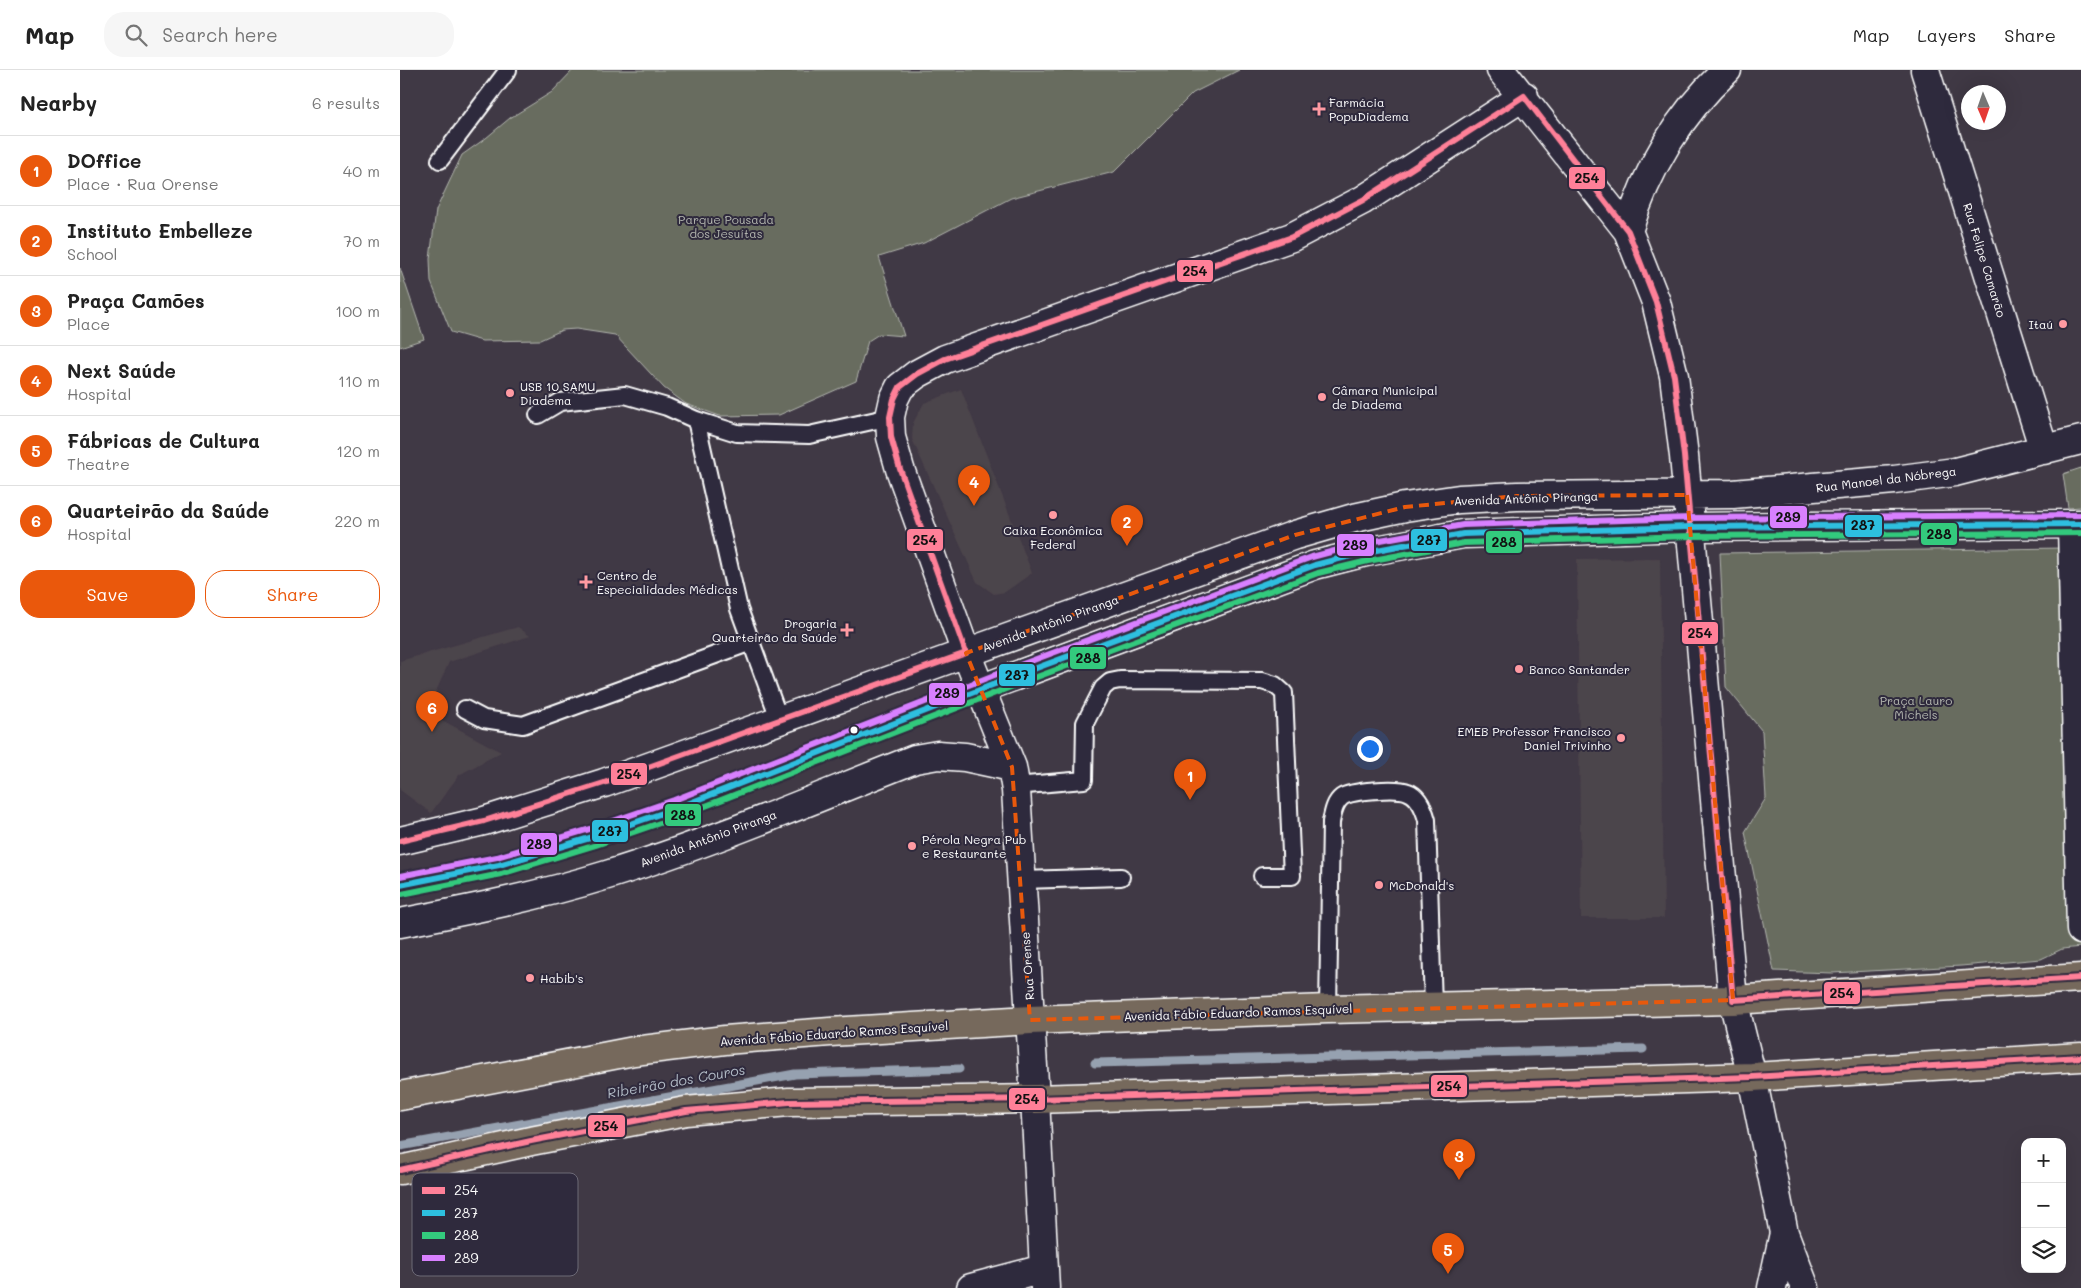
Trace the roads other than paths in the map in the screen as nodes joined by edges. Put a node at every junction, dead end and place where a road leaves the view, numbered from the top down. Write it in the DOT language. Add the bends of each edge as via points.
graph roads {
  1 [pos="508,70"];
  2 [pos="1501,70"];
  3 [pos="1727,70"];
  4 [pos="1925,70"];
  5 [pos="1524,96"];
  6 [pos="440,160"];
  7 [pos="1628,231"];
  8 [pos="538,415"];
  9 [pos="890,417"];
  10 [pos="696,420"];
  11 [pos="2081,440"];
  12 [pos="2044,450"];
  13 [pos="1687,495"];
  14 [pos="2076,524"];
  15 [pos="1690,527"];
  16 [pos="751,642"];
  17 [pos="966,653"];
  18 [pos="980,689"];
  19 [pos="465,709"];
  20 [pos="780,721"];
  21 [pos="1014,776"];
  22 [pos="400,841"];
  23 [pos="1262,876"];
  24 [pos="1121,877"];
  25 [pos="1022,880"];
  26 [pos="400,885"];
  27 [pos="400,923"];
  28 [pos="2081,930"];
  29 [pos="2081,975"];
  30 [pos="1733,1000"];
  31 [pos="1434,1006"];
  32 [pos="1328,1009"];
  33 [pos="1030,1020"];
  34 [pos="2081,1057"];
  35 [pos="1752,1078"];
  36 [pos="400,1096"];
  37 [pos="1035,1099"];
  38 [pos="400,1170"];
  39 [pos="1784,1233"];
  40 [pos="1044,1279"];
  41 [pos="970,1288"];
  42 [pos="1772,1288"];
  43 [pos="1805,1288"];
  1 -- 6 [label="lane"];
  2 -- 5 [label="street"];
  3 -- 7 [label="street" via="1685,115 1663,150 1647,178"];
  4 -- 12 [label="street, Rua Felipe Camarão"];
  5 -- 7 [label="street"];
  5 -- 9 [label="street" via="1364,200 1292,237 945,359 900,387"];
  7 -- 13 [label="street" via="1656,302 1674,376"];
  8 -- 10 [label="lane" via="560,402 625,394"];
  9 -- 10 [label="lane" via="809,435 737,433"];
  9 -- 17 [label="street, Rua Orense" via="891,437 900,469"];
  10 -- 16 [label="lane" via="739,609"];
  11 -- 12 [label="street, Rua Manoel da Nóbrega"];
  12 -- 13 [label="street, Rua Manoel da Nóbrega" via="1955,472 1894,480"];
  13 -- 15 [label="street"];
  13 -- 17 [label="street, Avenida Antônio Piranga" via="1459,499 1354,518 1295,535"];
  14 -- 15 [label="street"];
  14 -- 28 [label="street"];
  15 -- 18 [label="street" via="1463,534 1366,552 1315,565"];
  15 -- 30 [label="street"];
  16 -- 19 [label="lane" via="523,725 484,719"];
  16 -- 20 [label="lane"];
  17 -- 18 [label="street, Rua Orense"];
  17 -- 20 [label="street, Avenida Antônio Piranga"];
  18 -- 21 [label="street, Rua Orense"];
  18 -- 26 [label="lane" via="677,808 594,837 499,865"];
  20 -- 22 [label="street, Avenida Antônio Piranga" via="484,821"];
  21 -- 23 [label="lane" via="1084,780 1085,723 1103,688 1110,682 1262,681 1275,685 1284,693 1292,876"];
  21 -- 25 [label="street, Rua Orense"];
  21 -- 27 [label="street, Avenida Antônio Piranga" via="965,757 938,755 915,759 607,875 505,903"];
  24 -- 25 [label="lane"];
  25 -- 33 [label="street, Rua Orense"];
  29 -- 30 [label="main road, Avenida Fábio Eduardo Ramos Esquível"];
  30 -- 31 [label="main road, Avenida Fábio Eduardo Ramos Esquível"];
  30 -- 35 [label="street"];
  31 -- 32 [label="main road, Avenida Fábio Eduardo Ramos Esquível"];
  31 -- 32 [label="lane" via="1427,820 1418,800 1408,792 1397,790 1352,792 1343,796 1334,810 1331,822"];
  32 -- 33 [label="main road, Avenida Fábio Eduardo Ramos Esquível"];
  33 -- 36 [label="main road, Avenida Fábio Eduardo Ramos Esquível" via="725,1040 634,1051"];
  33 -- 37 [label="street, Rua Orense"];
  34 -- 35 [label="main road"];
  35 -- 37 [label="main road"];
  35 -- 39 [label="street"];
  37 -- 38 [label="main road" via="789,1102 686,1111"];
  37 -- 40 [label="street, Rua Orense"];
  39 -- 42 [label="street"];
  39 -- 43 [label="street"];
  40 -- 41 [label="street"];
}
